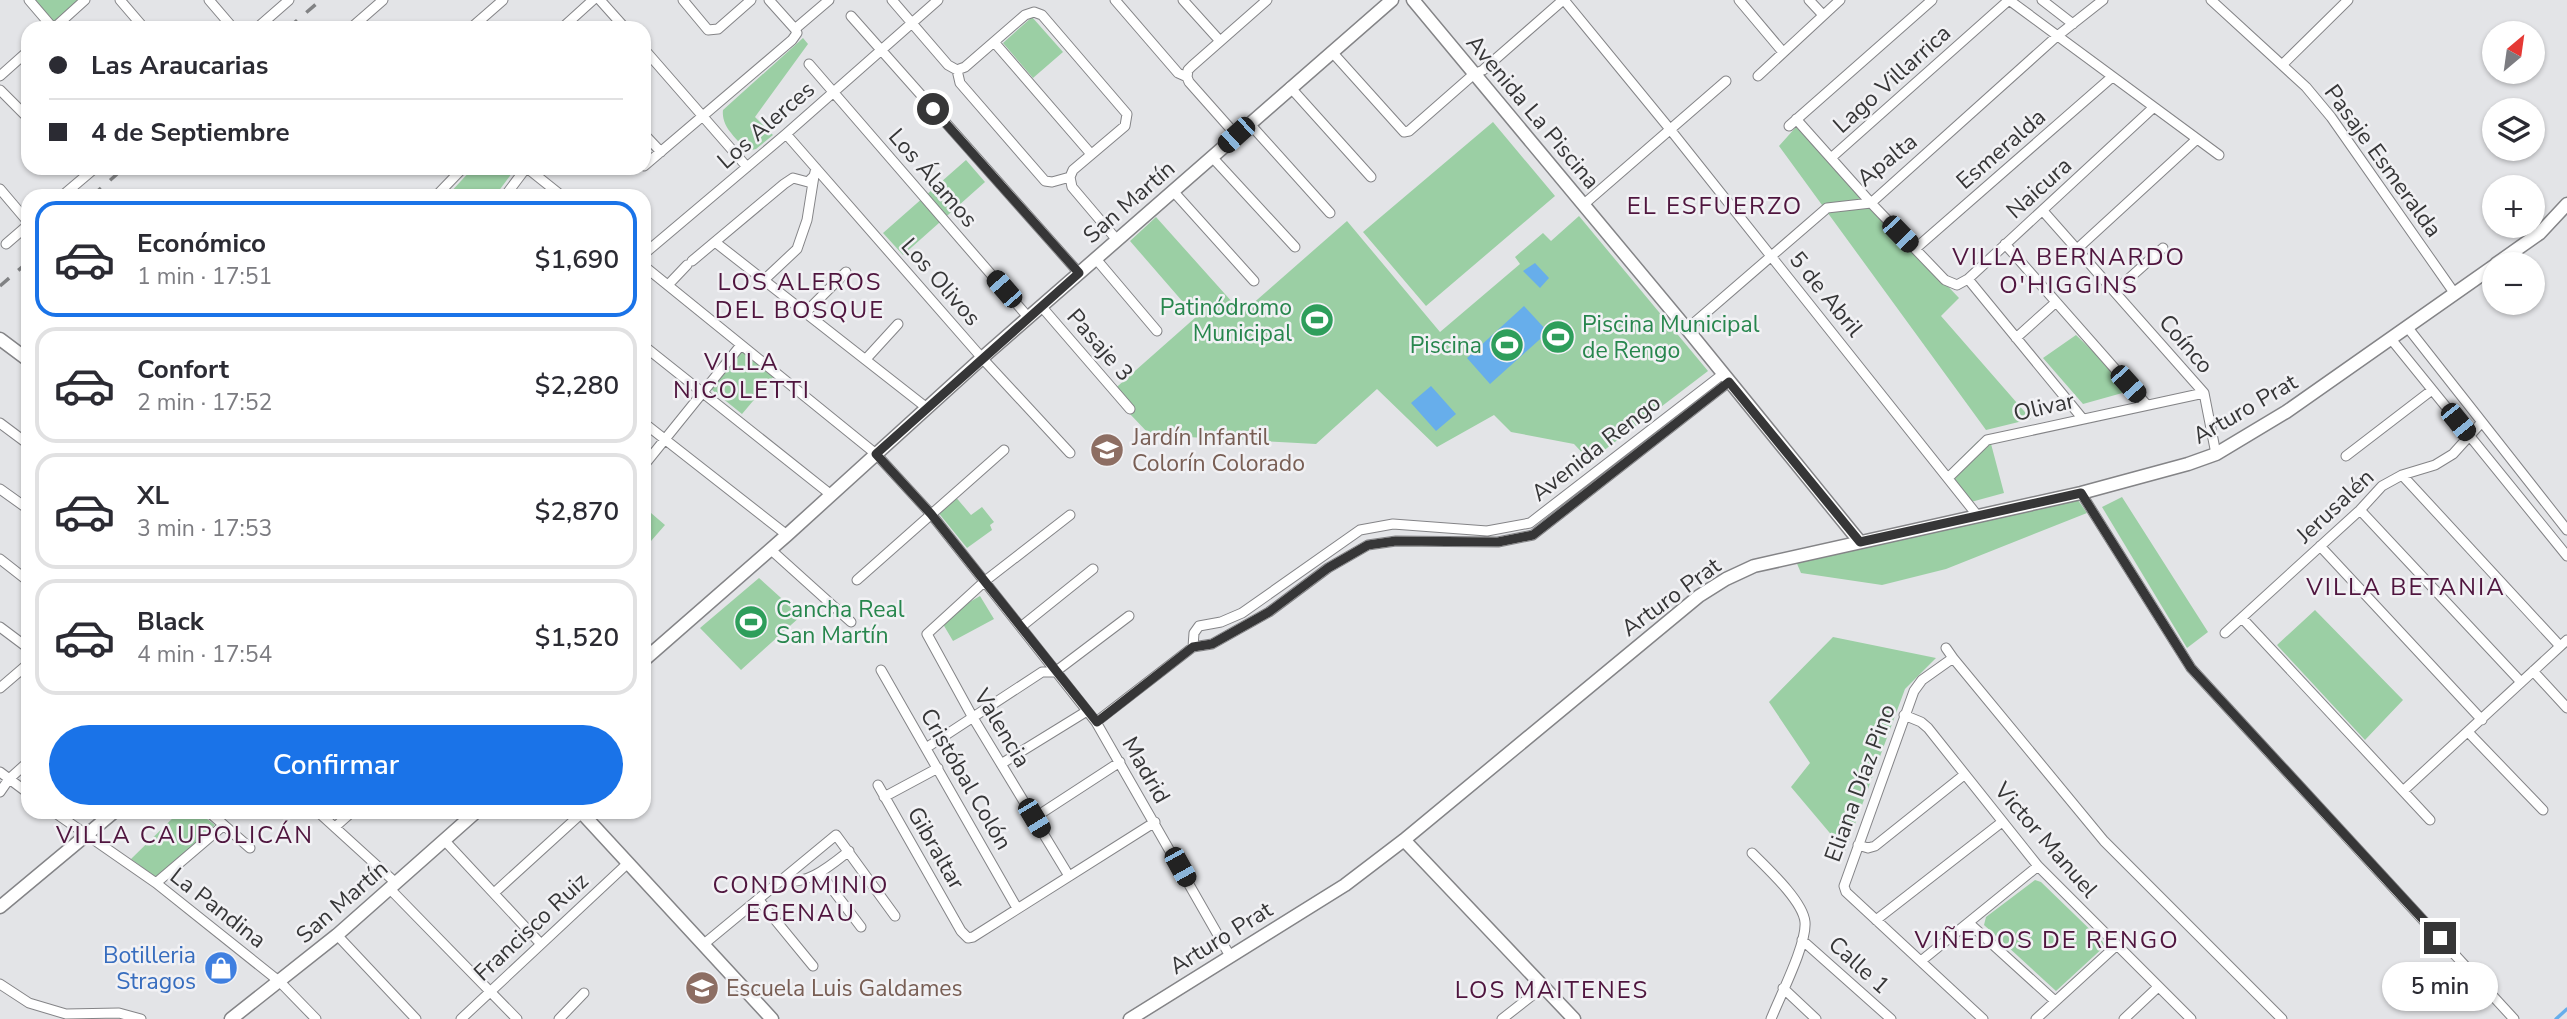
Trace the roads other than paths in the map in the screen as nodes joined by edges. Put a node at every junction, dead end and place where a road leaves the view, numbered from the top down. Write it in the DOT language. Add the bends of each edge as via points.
graph roads {
  1 [pos="29,0"];
  2 [pos="85,0"];
  3 [pos="120,0"];
  4 [pos="209,0"];
  5 [pos="289,0"];
  6 [pos="383,0"];
  7 [pos="503,0"];
  8 [pos="593,0"];
  9 [pos="600,0"];
  10 [pos="683,0"];
  11 [pos="751,0"];
  12 [pos="769,0"];
  13 [pos="829,0"];
  14 [pos="892,0"];
  15 [pos="938,0"];
  16 [pos="1115,0"];
  17 [pos="1183,0"];
  18 [pos="1267,0"];
  19 [pos="1392,0"];
  20 [pos="1413,0"];
  21 [pos="1564,0"];
  22 [pos="1739,0"];
  23 [pos="1809,0"];
  24 [pos="1840,0"];
  25 [pos="1932,0"];
  26 [pos="2009,0"];
  27 [pos="2042,0"];
  28 [pos="2103,0"];
  29 [pos="2211,0"];
  30 [pos="2348,0"];
  31 [pos="1256,4"];
  32 [pos="1823,15"];
  33 [pos="851,16"];
  34 [pos="47,21"];
  35 [pos="61,21"];
  36 [pos="138,21"];
  37 [pos="227,21"];
  38 [pos="265,21"];
  39 [pos="359,21"];
  40 [pos="479,21"];
  41 [pos="570,21"];
  42 [pos="619,21"];
  43 [pos="912,23"];
  44 [pos="2073,24"];
  45 [pos="795,29"];
  46 [pos="2056,37"];
  47 [pos="1220,41"];
  48 [pos="994,42"];
  49 [pos="881,50"];
  50 [pos="1782,51"];
  51 [pos="1332,52"];
  52 [pos="21,57"];
  53 [pos="651,57"];
  54 [pos="808,64"];
  55 [pos="2283,65"];
  56 [pos="957,70"];
  57 [pos="1474,74"];
  58 [pos="0,76"];
  59 [pos="1758,76"];
  60 [pos="1187,77"];
  61 [pos="2112,78"];
  62 [pos="1726,81"];
  63 [pos="1290,87"];
  64 [pos="0,90"];
  65 [pos="833,93"];
  66 [pos="2154,107"];
  67 [pos="21,111"];
  68 [pos="703,116"];
  69 [pos="1249,123"];
  70 [pos="1669,128"];
  71 [pos="786,134"];
  72 [pos="1236,135"];
  73 [pos="2197,139"];
  74 [pos="651,141"];
  75 [pos="661,152"];
  76 [pos="1091,154"];
  77 [pos="2219,155"];
  78 [pos="1212,157"];
  79 [pos="1832,158"];
  80 [pos="651,160"];
  81 [pos="747,167"];
  82 [pos="815,172"];
  83 [pos="87,175"];
  84 [pos="456,175"];
  85 [pos="535,175"];
  86 [pos="1070,177"];
  87 [pos="1371,177"];
  88 [pos="0,189"];
  89 [pos="70,189"];
  90 [pos="443,189"];
  91 [pos="553,189"];
  92 [pos="1172,191"];
  93 [pos="1871,203"];
  94 [pos="2567,204"];
  95 [pos="1583,205"];
  96 [pos="2043,211"];
  97 [pos="1330,213"];
  98 [pos="21,214"];
  99 [pos="21,230"];
  100 [pos="1117,240"];
  101 [pos="715,242"];
  102 [pos="6,244"];
  103 [pos="2005,244"];
  104 [pos="1295,247"];
  105 [pos="651,248"];
  106 [pos="2163,248"];
  107 [pos="1915,249"];
  108 [pos="2077,249"];
  109 [pos="2513,252"];
  110 [pos="1771,257"];
  111 [pos="1096,259"];
  112 [pos="846,272"];
  113 [pos="1079,273"];
  114 [pos="653,274"];
  115 [pos="2482,274"];
  116 [pos="1968,279"];
  117 [pos="764,280"];
  118 [pos="1254,281"];
  119 [pos="668,285"];
  120 [pos="2115,291"];
  121 [pos="2455,294"];
  122 [pos="2055,303"];
  123 [pos="1041,306"];
  124 [pos="806,312"];
  125 [pos="1028,317"];
  126 [pos="898,324"];
  127 [pos="2408,328"];
  128 [pos="1687,329"];
  129 [pos="1157,331"];
  130 [pos="2016,338"];
  131 [pos="0,339"];
  132 [pos="2391,339"];
  133 [pos="741,345"];
  134 [pos="651,351"];
  135 [pos="21,355"];
  136 [pos="982,358"];
  137 [pos="866,359"];
  138 [pos="1726,378"];
  139 [pos="2432,390"];
  140 [pos="703,391"];
  141 [pos="2204,393"];
  142 [pos="2146,404"];
  143 [pos="927,408"];
  144 [pos="1130,409"];
  145 [pos="2082,418"];
  146 [pos="0,423"];
  147 [pos="2481,423"];
  148 [pos="651,428"];
  149 [pos="2470,437"];
  150 [pos="21,439"];
  151 [pos="665,439"];
  152 [pos="1004,450"];
  153 [pos="1070,453"];
  154 [pos="876,454"];
  155 [pos="2216,454"];
  156 [pos="651,456"];
  157 [pos="2346,456"];
  158 [pos="2402,475"];
  159 [pos="1948,478"];
  160 [pos="0,489"];
  161 [pos="2081,493"];
  162 [pos="831,494"];
  163 [pos="21,504"];
  164 [pos="2360,510"];
  165 [pos="931,514"];
  166 [pos="1070,515"];
  167 [pos="1977,516"];
  168 [pos="2567,530"];
  169 [pos="787,535"];
  170 [pos="1860,542"];
  171 [pos="2320,546"];
  172 [pos="770,549"];
  173 [pos="2567,556"];
  174 [pos="0,559"];
  175 [pos="1093,569"];
  176 [pos="21,576"];
  177 [pos="857,580"];
  178 [pos="985,581"];
  179 [pos="1129,616"];
  180 [pos="2242,618"];
  181 [pos="850,622"];
  182 [pos="1021,626"];
  183 [pos="0,627"];
  184 [pos="2225,633"];
  185 [pos="21,643"];
  186 [pos="2564,643"];
  187 [pos="1193,647"];
  188 [pos="1946,648"];
  189 [pos="651,654"];
  190 [pos="1953,659"];
  191 [pos="21,670"];
  192 [pos="881,670"];
  193 [pos="2533,671"];
  194 [pos="1055,672"];
  195 [pos="2521,682"];
  196 [pos="0,688"];
  197 [pos="2567,708"];
  198 [pos="1087,711"];
  199 [pos="1904,715"];
  200 [pos="972,716"];
  201 [pos="2482,720"];
  202 [pos="1097,722"];
  203 [pos="2468,732"];
  204 [pos="926,748"];
  205 [pos="1120,762"];
  206 [pos="1001,764"];
  207 [pos="21,768"];
  208 [pos="938,768"];
  209 [pos="0,772"];
  210 [pos="1964,775"];
  211 [pos="9,779"];
  212 [pos="878,785"];
  213 [pos="21,788"];
  214 [pos="2403,791"];
  215 [pos="0,792"];
  216 [pos="884,797"];
  217 [pos="2543,810"];
  218 [pos="1034,818"];
  219 [pos="63,819"];
  220 [pos="106,819"];
  221 [pos="217,819"];
  222 [pos="326,819"];
  223 [pos="344,819"];
  224 [pos="469,819"];
  225 [pos="574,819"];
  226 [pos="587,819"];
  227 [pos="2430,820"];
  228 [pos="1155,822"];
  229 [pos="2002,822"];
  230 [pos="224,825"];
  231 [pos="335,827"];
  232 [pos="86,836"];
  233 [pos="445,841"];
  234 [pos="1404,841"];
  235 [pos="1858,845"];
  236 [pos="250,848"];
  237 [pos="849,851"];
  238 [pos="1752,853"];
  239 [pos="628,863"];
  240 [pos="2038,866"];
  241 [pos="820,873"];
  242 [pos="1069,876"];
  243 [pos="781,880"];
  244 [pos="156,883"];
  245 [pos="392,885"];
  246 [pos="494,893"];
  247 [pos="758,900"];
  248 [pos="0,907"];
  249 [pos="1017,908"];
  250 [pos="895,916"];
  251 [pos="1876,920"];
  252 [pos="1969,923"];
  253 [pos="861,927"];
  254 [pos="337,935"];
  255 [pos="1802,940"];
  256 [pos="540,943"];
  257 [pos="704,944"];
  258 [pos="2116,946"];
  259 [pos="1230,956"];
  260 [pos="1921,961"];
  261 [pos="813,966"];
  262 [pos="280,982"];
  263 [pos="0,984"];
  264 [pos="1543,987"];
  265 [pos="2158,987"];
  266 [pos="1783,988"];
  267 [pos="490,992"];
  268 [pos="584,993"];
  269 [pos="2055,1001"];
  270 [pos="141,1019"];
  271 [pos="231,1019"];
  272 [pos="316,1019"];
  273 [pos="416,1019"];
  274 [pos="461,1019"];
  275 [pos="517,1019"];
  276 [pos="559,1019"];
  277 [pos="772,1019"];
  278 [pos="1130,1019"];
  279 [pos="1502,1019"];
  280 [pos="1574,1019"];
  281 [pos="1771,1019"];
  282 [pos="1816,1019"];
  283 [pos="1891,1019"];
  284 [pos="1983,1019"];
  285 [pos="2036,1019"];
  286 [pos="2124,1019"];
  287 [pos="2191,1019"];
  288 [pos="2282,1019"];
  289 [pos="2514,1019"];
  1 -- 34 [label="street"];
  2 -- 35 [label="street"];
  3 -- 36 [label="street"];
  4 -- 37 [label="street"];
  5 -- 38 [label="street"];
  6 -- 39 [label="street"];
  7 -- 40 [label="street"];
  8 -- 41 [label="street"];
  9 -- 42 [label="street"];
  10 -- 11 [label="street" via="708,30 718,29"];
  12 -- 45 [label="street"];
  13 -- 45 [label="street"];
  14 -- 43 [label="street"];
  15 -- 43 [label="street, Los Alerces"];
  16 -- 60 [label="street" via="1178,73"];
  17 -- 47 [label="street"];
  18 -- 31 [label="street"];
  19 -- 51 [label="main road, San Martín"];
  20 -- 57 [label="main road, Avenida La Piscina"];
  21 -- 57 [label="street"];
  21 -- 70 [label="street, 5 de Abril"];
  22 -- 50 [label="street"];
  23 -- 32 [label="street"];
  24 -- 32 [label="street"];
  25 -- 79 [label="street" via="1793,123"];
  26 -- 46 [label="street"];
  26 -- 79 [label="street, Lago Villarrica"];
  27 -- 44 [label="street"];
  28 -- 44 [label="street, Apalta"];
  29 -- 55 [label="street, Pasaje Esmeralda"];
  30 -- 55 [label="street"];
  31 -- 47 [label="street"];
  32 -- 50 [label="street"];
  33 -- 49 [label="street"];
  43 -- 49 [label="street, Los Alerces"];
  43 -- 56 [label="street"];
  44 -- 46 [label="street, Apalta"];
  45 -- 68 [label="street" via="792,40"];
  46 -- 61 [label="street"];
  46 -- 93 [label="street, Apalta"];
  47 -- 60 [label="street" via="1188,70"];
  48 -- 56 [label="street"];
  48 -- 76 [label="street"];
  48 -- 76 [label="street" via="1025,15 1037,12 1126,111 1128,120 1123,128"];
  49 -- 65 [label="street, Los Alerces"];
  49 -- 113 [label="street"];
  50 -- 59 [label="street"];
  51 -- 57 [label="street" via="1404,132"];
  51 -- 63 [label="main road, San Martín"];
  52 -- 58 [label="street"];
  53 -- 68 [label="street"];
  54 -- 65 [label="street, Los Álamos"];
  55 -- 121 [label="street, Pasaje Esmeralda" via="2331,117"];
  56 -- 86 [label="street" via="960,83 1045,181"];
  57 -- 95 [label="main road, Avenida La Piscina"];
  60 -- 72 [label="street"];
  61 -- 66 [label="street"];
  61 -- 107 [label="street, Esmeralda"];
  62 -- 70 [label="street"];
  63 -- 69 [label="main road, San Martín"];
  63 -- 87 [label="street"];
  64 -- 67 [label="street"];
  65 -- 71 [label="street, Los Alerces"];
  65 -- 125 [label="street, Los Álamos"];
  66 -- 73 [label="street"];
  66 -- 96 [label="street, Naicura"];
  68 -- 75 [label="street"];
  68 -- 81 [label="street"];
  69 -- 72 [label="main road, San Martín"];
  69 -- 97 [label="street"];
  70 -- 95 [label="street"];
  70 -- 110 [label="street, 5 de Abril"];
  71 -- 81 [label="street, Los Alerces"];
  71 -- 82 [label="street, Los Olivos"];
  72 -- 78 [label="main road, San Martín"];
  73 -- 77 [label="street"];
  73 -- 108 [label="street"];
  74 -- 75 [label="street"];
  75 -- 80 [label="street"];
  76 -- 86 [label="street"];
  78 -- 92 [label="main road, San Martín"];
  78 -- 104 [label="street"];
  79 -- 93 [label="street"];
  81 -- 105 [label="street, Los Alerces"];
  82 -- 101 [label="street" via="808,182 793,178"];
  82 -- 117 [label="street" via="797,249"];
  82 -- 136 [label="street, Los Olivos"];
  83 -- 89 [label="street"];
  84 -- 90 [label="street"];
  85 -- 91 [label="street"];
  86 -- 100 [label="street" via="1072,187"];
  88 -- 98 [label="street"];
  92 -- 100 [label="main road, San Martín"];
  92 -- 118 [label="street"];
  93 -- 107 [label="street"];
  93 -- 110 [label="street, Apalta" via="1827,208"];
  94 -- 109 [label="main road, Arturo Prat" via="2540,233"];
  95 -- 128 [label="main road, Avenida La Piscina"];
  96 -- 103 [label="street, Naicura"];
  96 -- 108 [label="street, Coínco"];
  99 -- 102 [label="street"];
  100 -- 111 [label="main road, San Martín"];
  101 -- 117 [label="street"];
  101 -- 119 [label="street"];
  103 -- 116 [label="street, Naicura"];
  103 -- 122 [label="street"];
  106 -- 120 [label="street"];
  107 -- 116 [label="street" via="1945,280 1957,285"];
  108 -- 120 [label="street, Coínco"];
  110 -- 128 [label="street, Apalta"];
  110 -- 159 [label="street, 5 de Abril"];
  111 -- 113 [label="main road, San Martín"];
  111 -- 129 [label="street"];
  112 -- 124 [label="street"];
  113 -- 123 [label="main road, San Martín"];
  114 -- 119 [label="street, Madrid"];
  115 -- 121 [label="main road, Arturo Prat"];
  116 -- 130 [label="street"];
  117 -- 124 [label="street"];
  119 -- 133 [label="street, Madrid"];
  120 -- 141 [label="street, Coínco"];
  121 -- 127 [label="main road, Arturo Prat"];
  122 -- 130 [label="street"];
  122 -- 142 [label="street"];
  123 -- 125 [label="main road, San Martín"];
  123 -- 144 [label="street, Pasaje 3"];
  124 -- 137 [label="street"];
  125 -- 136 [label="main road, San Martín"];
  126 -- 137 [label="street"];
  127 -- 132 [label="main road, Arturo Prat"];
  127 -- 147 [label="street"];
  128 -- 138 [label="main road, Avenida La Piscina"];
  130 -- 145 [label="street"];
  131 -- 135 [label="main road"];
  132 -- 139 [label="street"];
  132 -- 155 [label="main road, Arturo Prat"];
  133 -- 140 [label="street"];
  133 -- 154 [label="street, Madrid"];
  134 -- 140 [label="street"];
  136 -- 143 [label="main road, San Martín"];
  136 -- 153 [label="street, Los Olivos"];
  137 -- 143 [label="street"];
  138 -- 170 [label="main road, Avenida La Piscina"];
  138 -- 187 [label="street, Avenida Rengo" via="1533,535 1498,542 1368,545 1269,612 1212,644"];
  138 -- 187 [label="street, Avenida Rengo" via="1530,523 1487,531 1393,524 1360,530 1242,613 1199,626"];
  139 -- 149 [label="street"];
  139 -- 157 [label="street"];
  140 -- 151 [label="street"];
  140 -- 162 [label="street"];
  141 -- 142 [label="street, Olivar"];
  141 -- 155 [label="street, Coínco"];
  142 -- 145 [label="street, Olivar"];
  143 -- 154 [label="main road, San Martín"];
  145 -- 159 [label="street, Olivar" via="1987,440"];
  146 -- 150 [label="street"];
  147 -- 149 [label="street, Jerusalén"];
  147 -- 168 [label="street"];
  148 -- 151 [label="street"];
  149 -- 158 [label="street, Jerusalén" via="2453,454"];
  149 -- 173 [label="street"];
  151 -- 156 [label="street"];
  151 -- 169 [label="street"];
  152 -- 165 [label="street"];
  154 -- 162 [label="main road, San Martín"];
  154 -- 165 [label="street, Madrid"];
  155 -- 161 [label="main road, Arturo Prat"];
  158 -- 164 [label="street, Jerusalén" via="2382,486"];
  158 -- 186 [label="street"];
  159 -- 167 [label="street, 5 de Abril"];
  160 -- 163 [label="street"];
  161 -- 167 [label="main road, Arturo Prat"];
  161 -- 289 [label="street" via="2191,668"];
  162 -- 169 [label="main road, San Martín"];
  164 -- 171 [label="street, Jerusalén"];
  164 -- 195 [label="street"];
  165 -- 177 [label="street"];
  165 -- 178 [label="street, Madrid"];
  166 -- 178 [label="street"];
  167 -- 170 [label="main road, Arturo Prat"];
  169 -- 172 [label="main road, San Martín"];
  170 -- 234 [label="main road, Arturo Prat" via="1754,566 1699,596"];
  171 -- 180 [label="street, Jerusalén"];
  171 -- 201 [label="street"];
  172 -- 181 [label="street"];
  172 -- 189 [label="main road, San Martín"];
  174 -- 176 [label="street"];
  175 -- 182 [label="street"];
  178 -- 182 [label="street, Madrid"];
  178 -- 200 [label="street, Valencia" via="927,634"];
  179 -- 194 [label="street"];
  180 -- 184 [label="street, Jerusalén"];
  180 -- 214 [label="street"];
  182 -- 194 [label="street, Madrid"];
  183 -- 185 [label="street"];
  186 -- 193 [label="street"];
  187 -- 202 [label="street, Avenida Rengo"];
  188 -- 190 [label="street"];
  190 -- 199 [label="street, Eliana Díaz Pino" via="1922,680"];
  190 -- 288 [label="street" via="2104,841"];
  191 -- 196 [label="street"];
  192 -- 204 [label="street, Cristóbal Colón"];
  193 -- 195 [label="street"];
  193 -- 197 [label="street"];
  194 -- 198 [label="street, Madrid"];
  194 -- 200 [label="street" via="1042,673"];
  195 -- 201 [label="street"];
  198 -- 202 [label="street, Madrid"];
  198 -- 206 [label="street"];
  199 -- 210 [label="street, Victor Manuel" via="1928,728"];
  199 -- 235 [label="street, Eliana Díaz Pino"];
  200 -- 204 [label="street"];
  200 -- 206 [label="street, Valencia"];
  201 -- 203 [label="street"];
  202 -- 205 [label="street, Madrid"];
  203 -- 214 [label="street"];
  203 -- 217 [label="street"];
  204 -- 208 [label="street, Cristóbal Colón"];
  205 -- 218 [label="street"];
  205 -- 228 [label="street, Madrid"];
  206 -- 218 [label="street, Valencia"];
  207 -- 211 [label="street"];
  208 -- 216 [label="street"];
  208 -- 249 [label="street, Cristóbal Colón"];
  209 -- 211 [label="street"];
  210 -- 229 [label="street, Victor Manuel"];
  210 -- 235 [label="street" via="1875,846"];
  211 -- 213 [label="street"];
  211 -- 215 [label="street"];
  212 -- 216 [label="street, Gibraltar"];
  214 -- 227 [label="street"];
  216 -- 249 [label="street, Gibraltar" via="968,938"];
  218 -- 242 [label="street, Valencia"];
  219 -- 232 [label="street, La Pandina"];
  220 -- 232 [label="main road"];
  221 -- 230 [label="street"];
  222 -- 231 [label="street"];
  223 -- 231 [label="street"];
  224 -- 233 [label="main road, San Martín"];
  225 -- 246 [label="street"];
  226 -- 239 [label="main road"];
  228 -- 242 [label="street"];
  228 -- 259 [label="street, Madrid"];
  229 -- 240 [label="street, Victor Manuel"];
  229 -- 251 [label="street"];
  230 -- 236 [label="street"];
  230 -- 244 [label="street"];
  231 -- 245 [label="street"];
  232 -- 244 [label="street, La Pandina"];
  232 -- 248 [label="main road"];
  233 -- 245 [label="main road, San Martín"];
  233 -- 246 [label="street"];
  234 -- 259 [label="main road, Arturo Prat" via="1345,885"];
  234 -- 264 [label="main road"];
  235 -- 251 [label="street, Eliana Díaz Pino" via="1844,886"];
  237 -- 241 [label="street"];
  237 -- 243 [label="street" via="836,835"];
  237 -- 250 [label="street"];
  238 -- 255 [label="street" via="1802,912"];
  239 -- 256 [label="street, Francisco Ruiz"];
  239 -- 257 [label="main road"];
  240 -- 252 [label="street"];
  240 -- 258 [label="street, Victor Manuel"];
  241 -- 243 [label="street" via="792,883"];
  241 -- 253 [label="street"];
  242 -- 249 [label="street"];
  243 -- 247 [label="street"];
  244 -- 262 [label="street, La Pandina"];
  245 -- 254 [label="main road, San Martín"];
  245 -- 267 [label="street"];
  246 -- 256 [label="street"];
  247 -- 257 [label="street"];
  247 -- 261 [label="street"];
  251 -- 260 [label="street, Eliana Díaz Pino"];
  252 -- 260 [label="street"];
  252 -- 269 [label="street"];
  254 -- 262 [label="main road, San Martín"];
  254 -- 273 [label="street"];
  255 -- 266 [label="street"];
  255 -- 283 [label="street, Calle 1"];
  256 -- 267 [label="street, Francisco Ruiz"];
  257 -- 277 [label="main road"];
  258 -- 265 [label="street, Victor Manuel"];
  258 -- 269 [label="street"];
  259 -- 278 [label="main road, Arturo Prat"];
  260 -- 284 [label="street, Eliana Díaz Pino"];
  262 -- 271 [label="main road, San Martín"];
  262 -- 272 [label="street, La Pandina"];
  263 -- 270 [label="street" via="29,1003 66,1014 119,1013"];
  264 -- 279 [label="street"];
  264 -- 280 [label="main road"];
  265 -- 286 [label="street"];
  265 -- 287 [label="street, Victor Manuel"];
  266 -- 281 [label="street"];
  266 -- 282 [label="street"];
  267 -- 274 [label="street, Francisco Ruiz"];
  267 -- 275 [label="street"];
  268 -- 276 [label="street"];
  269 -- 285 [label="street"];
}
